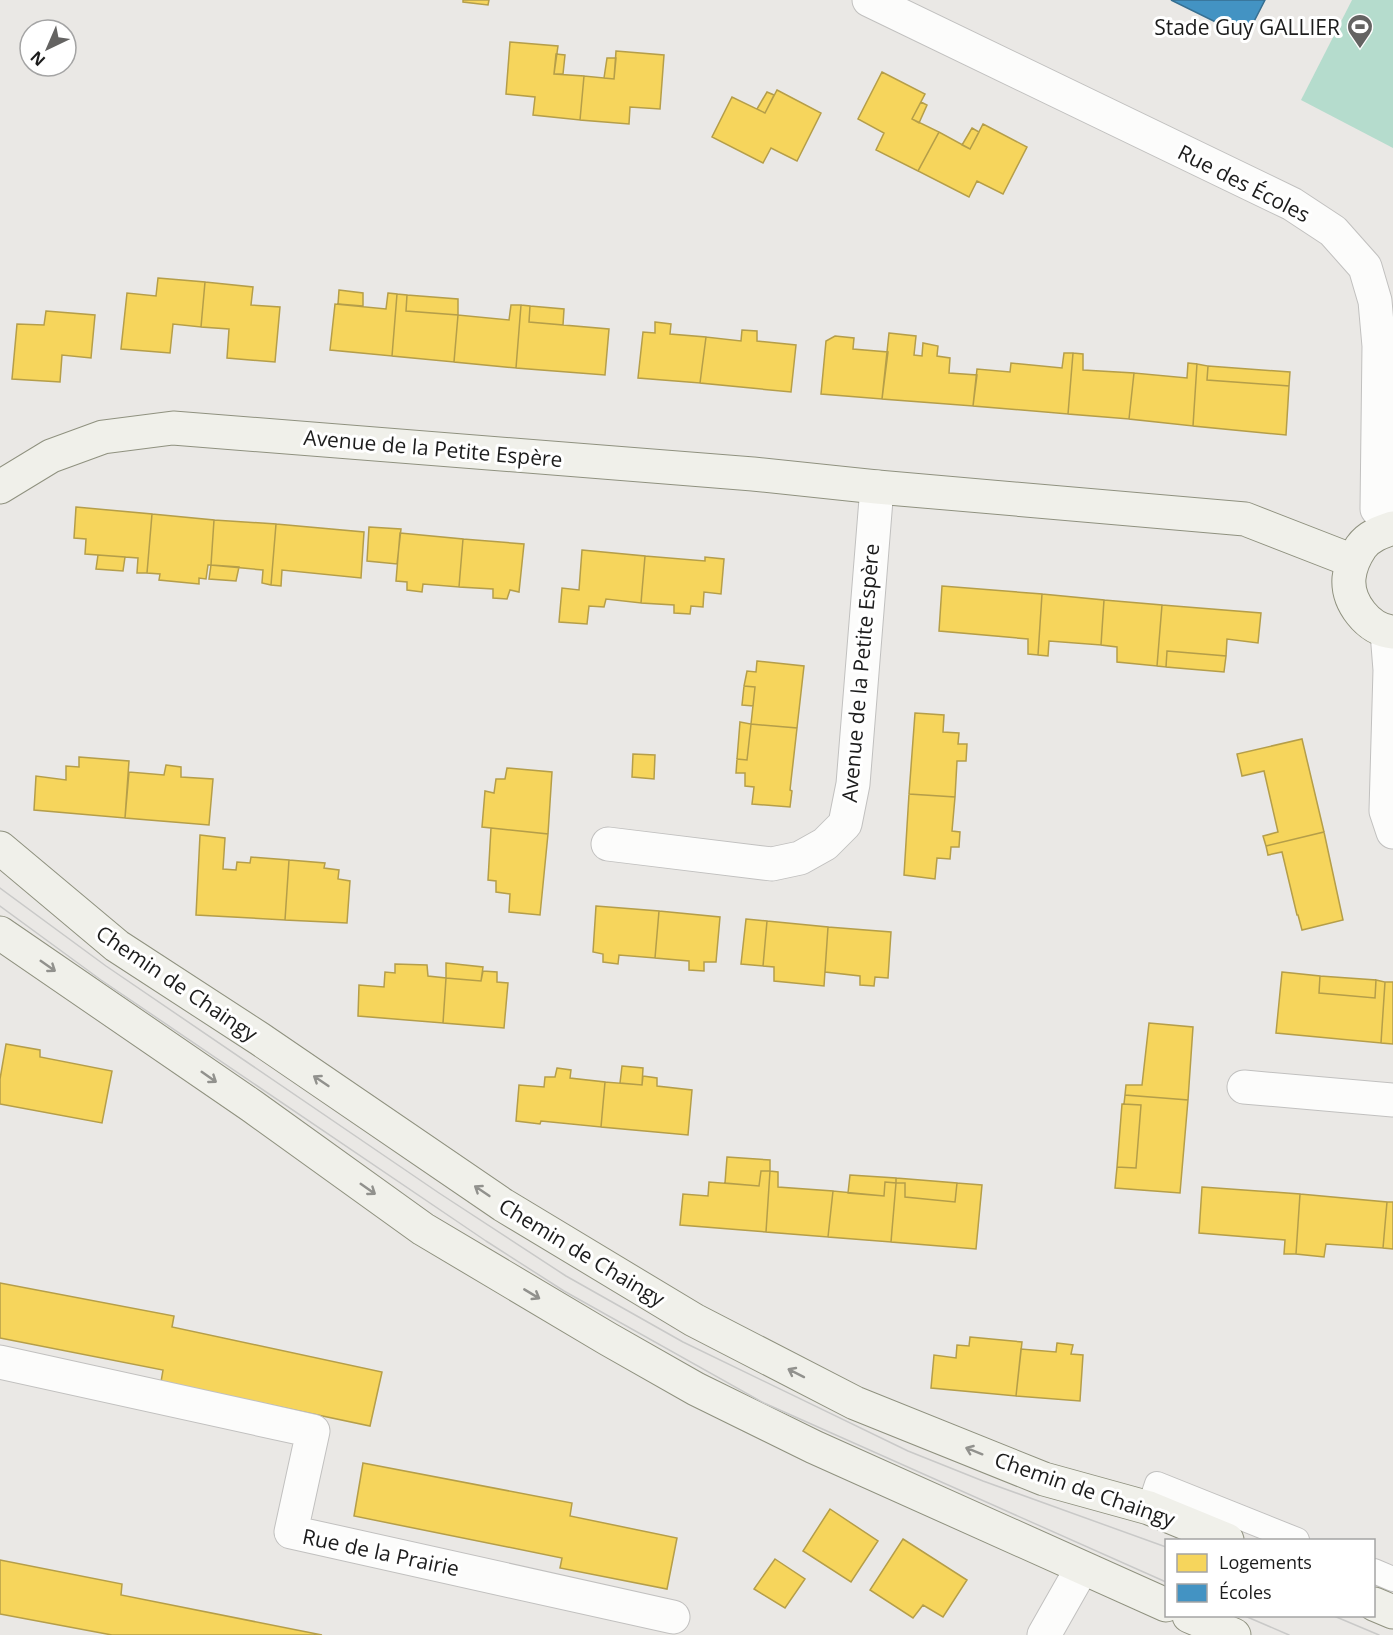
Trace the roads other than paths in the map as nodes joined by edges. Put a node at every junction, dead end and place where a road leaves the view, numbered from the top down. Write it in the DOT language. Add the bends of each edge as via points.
graph roads {
  1 [pos="869,0"];
  2 [pos="878,487"];
  3 [pos="0,488"];
  4 [pos="1393,527"];
  5 [pos="1353,561"];
  6 [pos="1390,632"];
  7 [pos="1393,832"];
  8 [pos="608,844"];
  9 [pos="2,853"];
  10 [pos="0,933"];
  11 [pos="1244,1087"];
  12 [pos="1393,1100"];
  13 [pos="0,1362"];
  14 [pos="1149,1508"];
  15 [pos="1225,1539"];
  16 [pos="1294,1539"];
  17 [pos="1083,1568"];
  18 [pos="1375,1571"];
  19 [pos="1393,1579"];
  20 [pos="1165,1604"];
  21 [pos="1375,1604"];
  22 [pos="1393,1612"];
  23 [pos="673,1617"];
  24 [pos="1192,1617"];
  25 [pos="1044,1635"];
  26 [pos="1234,1635"];
  1 -- 4 [label="street, Rue des Écoles" via="1292,204 1333,231 1365,267 1375,301 1379,346 1377,509"];
  2 -- 3 [label="street, Avenue de la Petite Espère" via="173,428 103,437 51,456"];
  2 -- 5 [label="street, Avenue de la Petite Espère" via="1245,519"];
  2 -- 8 [label="street, Avenue de la Petite Espère" via="853,784 845,824 825,844 800,858 772,864"];
  4 -- 5 [label="street" via="1362,545"];
  5 -- 6 [label="street" via="1349,579 1351,596 1359,612 1372,624"];
  6 -- 7 [label="street" via="1386,811"];
  14 -- 9 [label="street, Chemin de Chaingy, one-way" via="1044,1479 855,1403 694,1320 503,1205 117,946"];
  10 -- 17 [label="street, one-way" via="423,1229 608,1339 696,1389 803,1441"];
  11 -- 12 [label="street"];
  13 -- 23 [label="street, Rue de la Prairie" via="313,1431 291,1532"];
  14 -- 15 [label="street, Chemin de Chaingy"];
  14 -- 16 [label="lane" via="1157,1484"];
  17 -- 20 [label="street"];
  17 -- 25 [label="street"];
  18 -- 19 [label="lane"];
  21 -- 22 [label="street"];
  24 -- 26 [label="street"];
}
